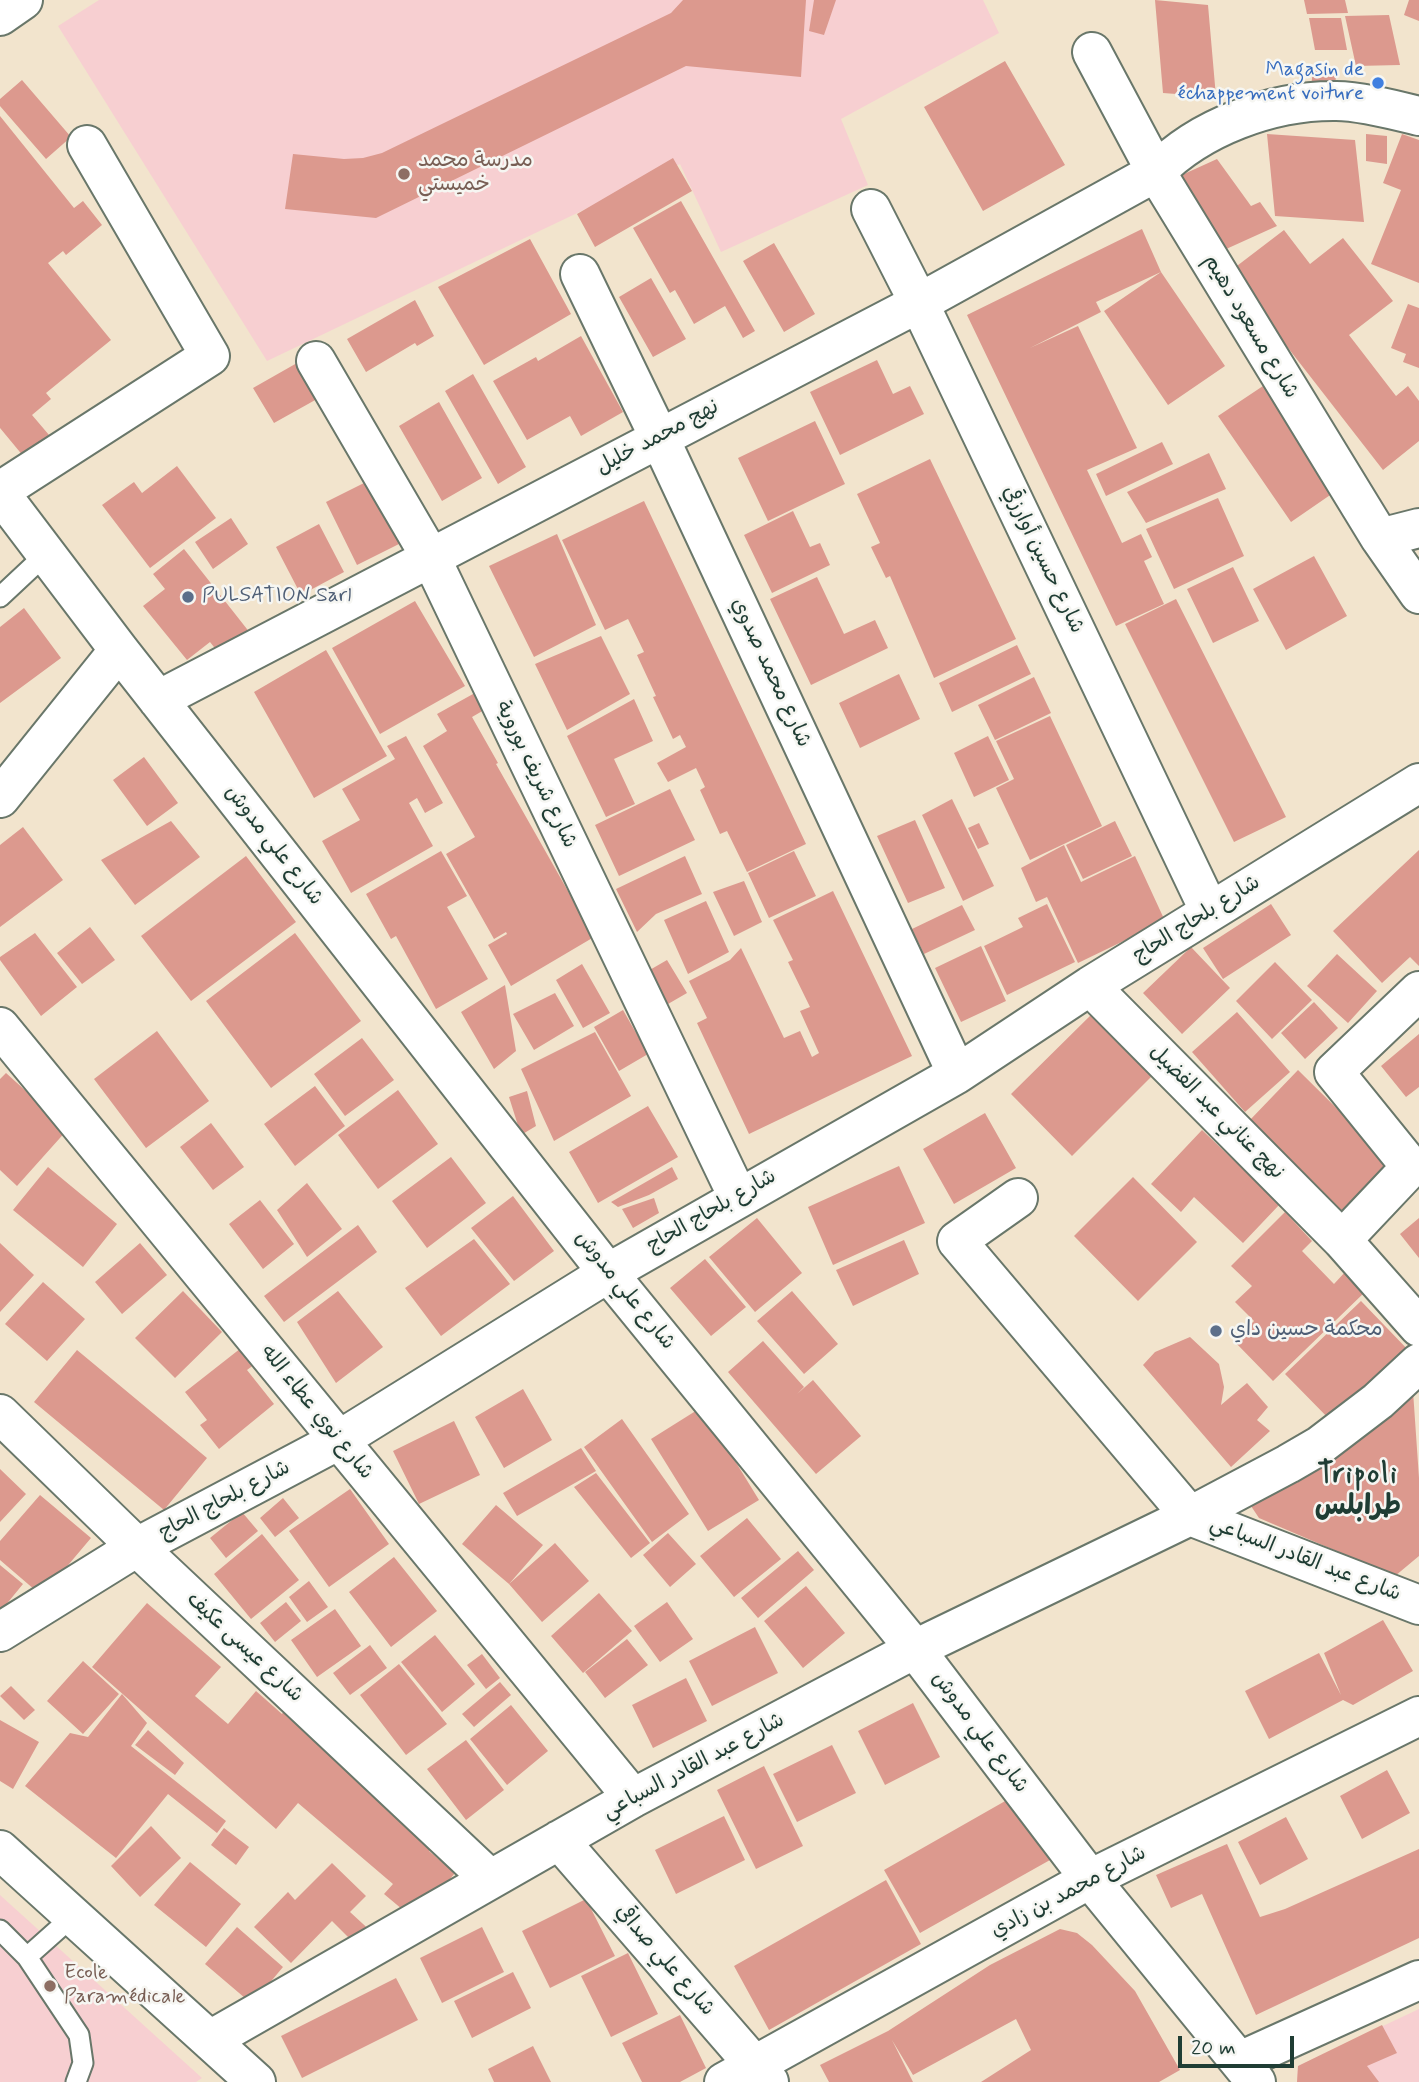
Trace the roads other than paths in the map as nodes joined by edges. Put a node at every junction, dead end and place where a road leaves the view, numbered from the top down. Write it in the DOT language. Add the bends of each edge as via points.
graph roads {
  1 [pos="23,0"];
  2 [pos="0,16"];
  3 [pos="1092,52"];
  4 [pos="1419,116"];
  5 [pos="87,145"];
  6 [pos="1156,172"];
  7 [pos="871,209"];
  8 [pos="580,274"];
  9 [pos="919,303"];
  10 [pos="316,361"];
  11 [pos="660,437"];
  12 [pos="0,492"];
  13 [pos="1419,526"];
  14 [pos="1380,538"];
  15 [pos="46,554"];
  16 [pos="430,558"];
  17 [pos="1419,594"];
  18 [pos="0,597"];
  19 [pos="119,650"];
  20 [pos="158,700"];
  21 [pos="1419,783"];
  22 [pos="0,799"];
  23 [pos="1210,912"];
  24 [pos="1090,986"];
  25 [pos="1419,991"];
  26 [pos="0,1027"];
  27 [pos="957,1074"];
  28 [pos="738,1197"];
  29 [pos="1018,1198"];
  30 [pos="1342,1240"];
  31 [pos="608,1273"];
  32 [pos="1419,1326"];
  33 [pos="1419,1363"];
  34 [pos="0,1414"];
  35 [pos="339,1440"];
  36 [pos="1190,1516"];
  37 [pos="137,1547"];
  38 [pos="1419,1605"];
  39 [pos="0,1632"];
  40 [pos="915,1649"];
  41 [pos="1419,1716"];
  42 [pos="633,1798"];
  43 [pos="559,1840"];
  44 [pos="0,1850"];
  45 [pos="490,1879"];
  46 [pos="1090,1879"];
  47 [pos="73,1916"];
  48 [pos="0,1930"];
  49 [pos="27,1957"];
  50 [pos="1419,1980"];
  51 [pos="210,2040"];
  52 [pos="1248,2071"];
  53 [pos="749,2076"];
  54 [pos="76,2082"];
  55 [pos="256,2082"];
  1 -- 2 [label="street"];
  3 -- 6 [label="street, شارع مسعود دهيم"];
  4 -- 6 [label="street, نهج محمد خليل" via="1335,100 1275,107 1200,138 1173,154"];
  5 -- 12 [label="street" via="210,356"];
  6 -- 9 [label="street, نهج محمد خليل"];
  6 -- 14 [label="street, شارع مسعود دهيم"];
  7 -- 9 [label="street, شارع حسين أوارزقي"];
  8 -- 11 [label="street, شارع محمد صدوي"];
  9 -- 11 [label="street, نهج محمد خليل"];
  9 -- 23 [label="street, شارع حسين أوارزقي"];
  10 -- 16 [label="street, شارع شريف بوروية"];
  11 -- 16 [label="street, نهج محمد خليل"];
  11 -- 27 [label="street, شارع محمد صدوي"];
  12 -- 15 [label="street, شارع علي مدوش"];
  13 -- 14 [label="street"];
  14 -- 17 [label="street, شارع مسعود دهيم"];
  15 -- 18 [label="lane"];
  15 -- 19 [label="street, شارع علي مدوش"];
  16 -- 20 [label="street, نهج محمد خليل"];
  16 -- 28 [label="street, شارع شريف بوروية"];
  19 -- 20 [label="street, شارع علي مدوش"];
  19 -- 22 [label="street"];
  20 -- 31 [label="street, شارع علي مدوش"];
  21 -- 23 [label="street, شارع بلحاج الحاج"];
  23 -- 24 [label="street, شارع بلحاج الحاج"];
  24 -- 27 [label="street, شارع بلحاج الحاج"];
  24 -- 30 [label="street, نهج عناني عبد الفضيل"];
  25 -- 30 [label="street" via="1334,1072 1411,1167"];
  26 -- 35 [label="street, شارع نوي عطاء الله"];
  27 -- 28 [label="street, شارع بلحاج الحاج"];
  28 -- 31 [label="street, شارع بلحاج الحاج"];
  29 -- 36 [label="street, شارع عبد القادر السباعي" via="957,1241"];
  30 -- 32 [label="street, نهج عناني عبد الفضيل"];
  31 -- 35 [label="street, شارع بلحاج الحاج"];
  31 -- 40 [label="street, شارع علي مدوش"];
  33 -- 36 [label="street, شارع عبد القادر السباعي" via="1319,1446"];
  34 -- 37 [label="street, شارع عيسى عكيف"];
  35 -- 37 [label="street, شارع بلحاج الحاج"];
  35 -- 42 [label="street, شارع نوي عطاء الله"];
  36 -- 38 [label="street, شارع عبد القادر السباعي"];
  36 -- 40 [label="street, شارع عبد القادر السباعي"];
  37 -- 39 [label="street, شارع بلحاج الحاج"];
  37 -- 45 [label="street, شارع عيسى عكيف"];
  40 -- 42 [label="street, شارع عبد القادر السباعي"];
  40 -- 46 [label="street, شارع علي مدوش"];
  41 -- 46 [label="street, شارع محمد بن زادي"];
  42 -- 43 [label="street, شارع عبد القادر السباعي"];
  43 -- 45 [label="street, شارع عبد القادر السباعي"];
  43 -- 53 [label="street, شارع علي صداقي"];
  44 -- 47 [label="street"];
  45 -- 51 [label="street, شارع عبد القادر السباعي"];
  46 -- 52 [label="street, شارع علي مدوش"];
  46 -- 53 [label="street, شارع محمد بن زادي"];
  47 -- 49 [label="lane"];
  47 -- 51 [label="street"];
  48 -- 49 [label="lane"];
  49 -- 54 [label="lane" via="79,2035 83,2063"];
  50 -- 52 [label="street"];
  51 -- 55 [label="street"];
}
